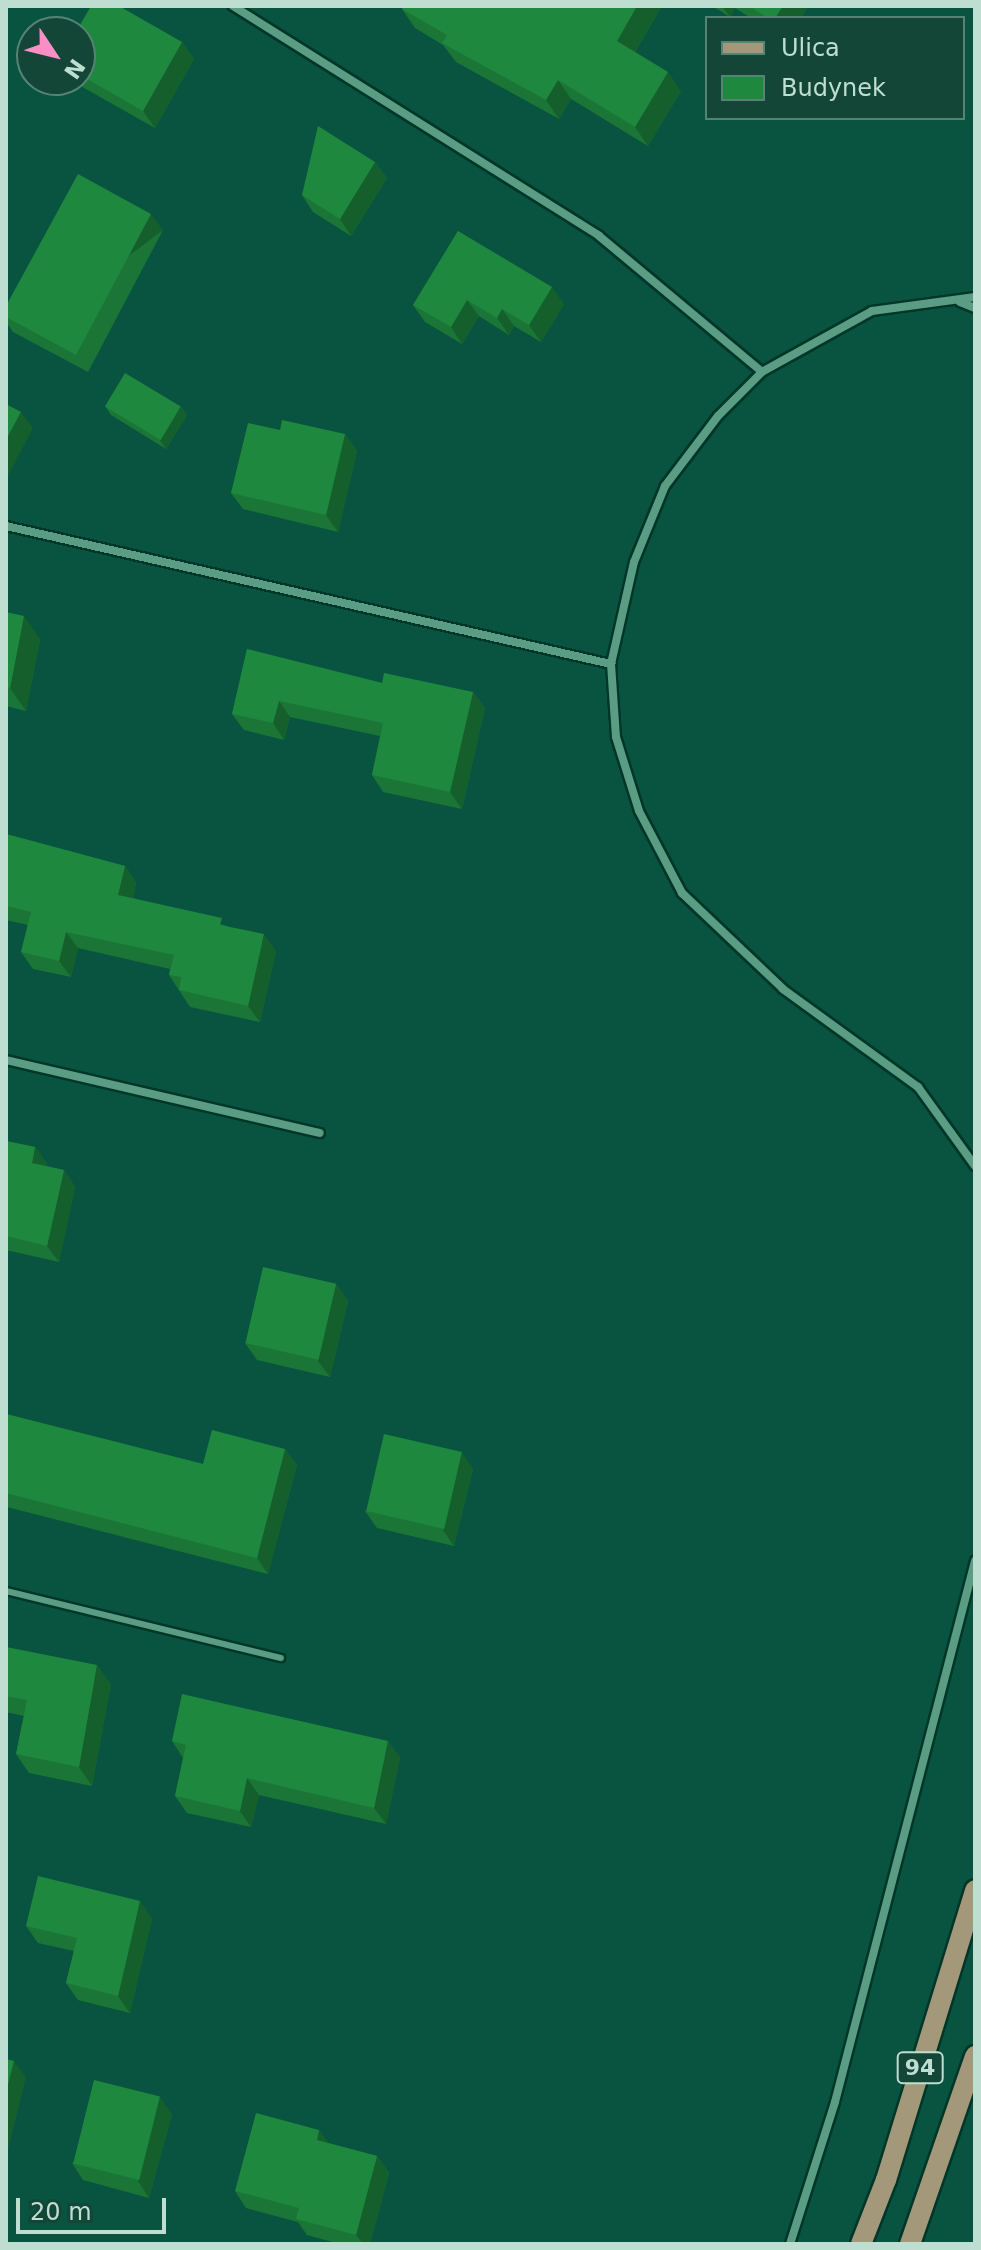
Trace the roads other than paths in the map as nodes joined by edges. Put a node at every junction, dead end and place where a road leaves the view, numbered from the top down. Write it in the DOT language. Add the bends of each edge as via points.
graph roads {
  1 [pos="233,6"];
  2 [pos="975,297"];
  3 [pos="959,302"];
  4 [pos="975,308"];
  5 [pos="762,372"];
  6 [pos="6,526"];
  7 [pos="611,664"];
  8 [pos="6,1060"];
  9 [pos="320,1133"];
  10 [pos="975,1166"];
  11 [pos="975,1561"];
  12 [pos="6,1591"];
  13 [pos="281,1658"];
  14 [pos="975,1890"];
  15 [pos="975,2056"];
  16 [pos="790,2244"];
  17 [pos="861,2244"];
  18 [pos="910,2244"];
  1 -- 5 [label="street" via="599,236"];
  2 -- 3 [label="street"];
  3 -- 4 [label="street"];
  3 -- 5 [label="street" via="872,311"];
  5 -- 7 [label="street" via="718,416 665,486 634,562"];
  6 -- 7 [label="street"];
  7 -- 10 [label="street" via="616,737 639,811 682,893 783,989 918,1087"];
  8 -- 9 [label="street"];
  11 -- 16 [label="street" via="835,2102"];
  12 -- 13 [label="lane"];
  14 -- 17 [label="main road, 94" via="886,2180"];
  15 -- 18 [label="main road, 94"];
}
